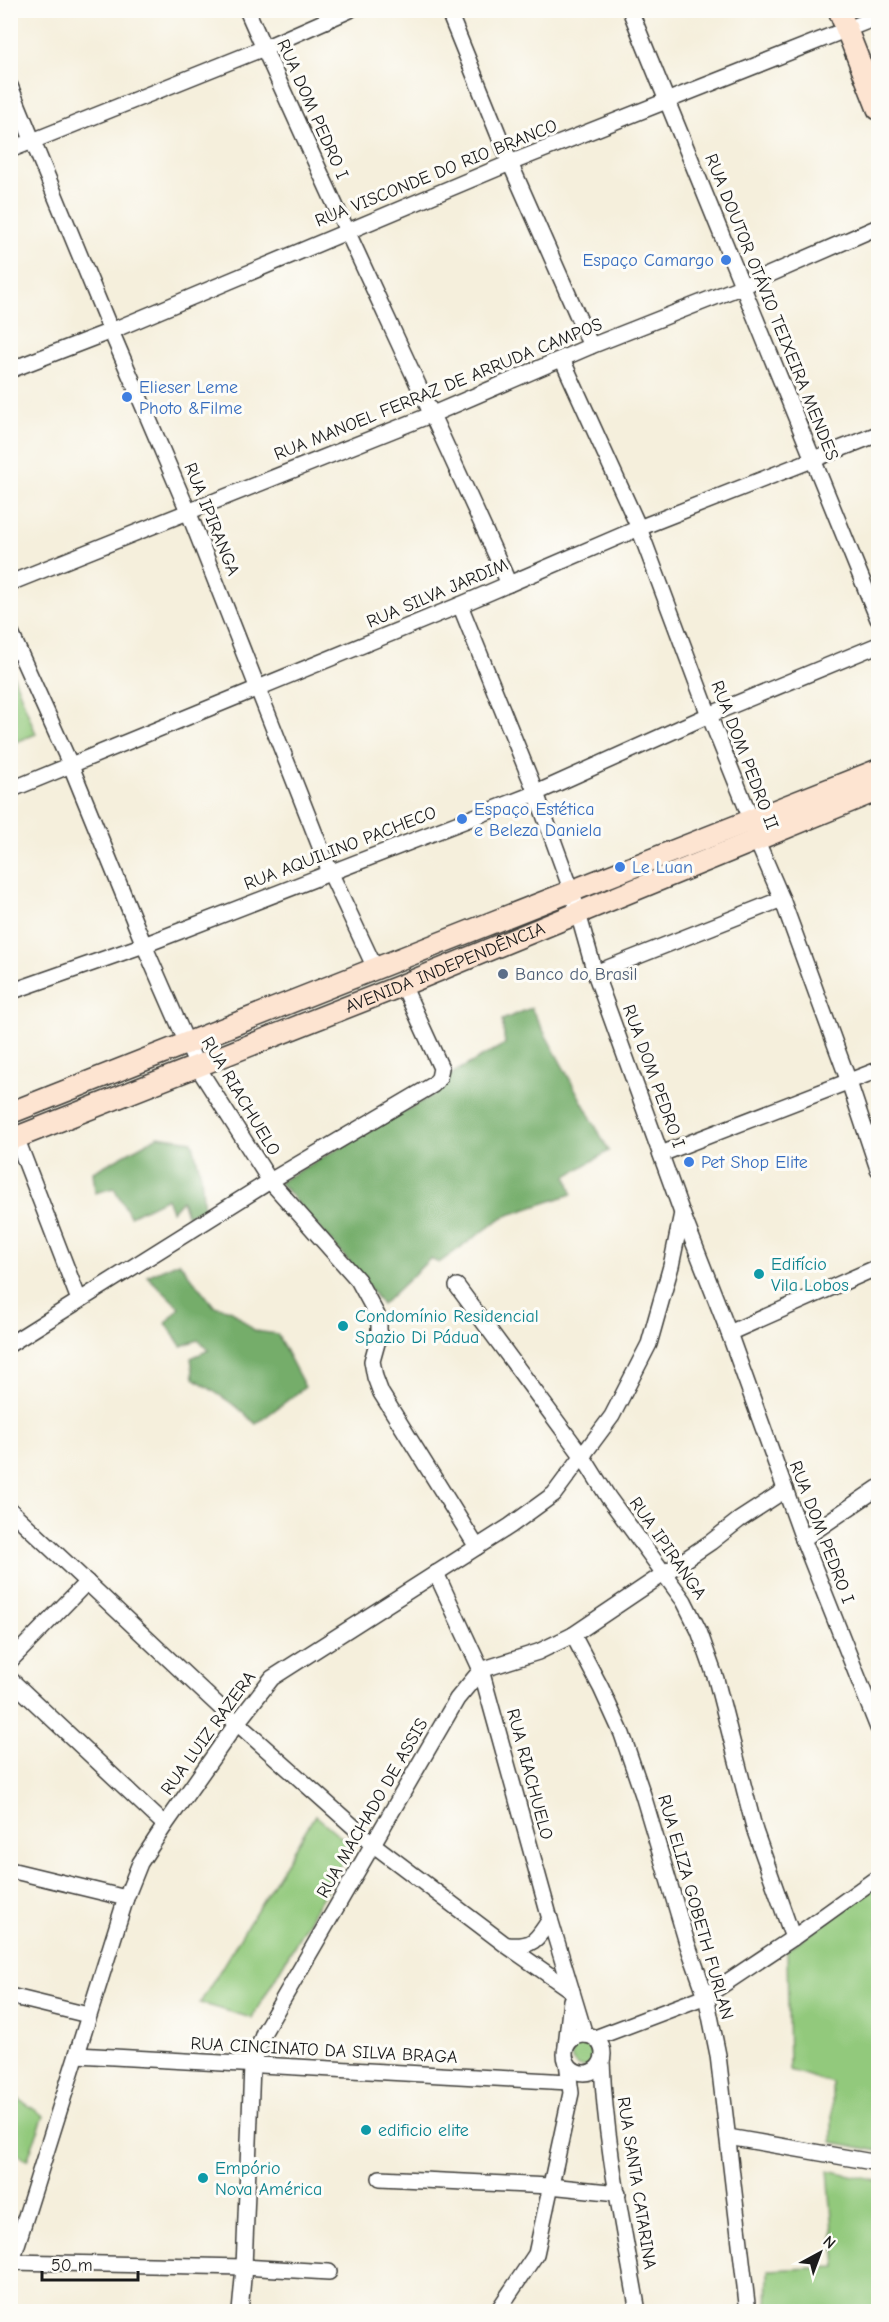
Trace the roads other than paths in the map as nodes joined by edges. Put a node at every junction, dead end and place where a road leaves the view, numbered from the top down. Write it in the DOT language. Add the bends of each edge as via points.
graph roads {
  1 [pos="247,10"];
  2 [pos="350,10"];
  3 [pos="448,10"];
  4 [pos="630,10"];
  5 [pos="879,17"];
  6 [pos="843,20"];
  7 [pos="264,48"];
  8 [pos="10,86"];
  9 [pos="667,101"];
  10 [pos="879,109"];
  11 [pos="34,141"];
  12 [pos="10,150"];
  13 [pos="510,163"];
  14 [pos="879,227"];
  15 [pos="346,231"];
  16 [pos="743,286"];
  17 [pos="111,331"];
  18 [pos="591,346"];
  19 [pos="562,359"];
  20 [pos="10,370"];
  21 [pos="433,414"];
  22 [pos="879,434"];
  23 [pos="813,459"];
  24 [pos="188,511"];
  25 [pos="639,528"];
  26 [pos="10,583"];
  27 [pos="509,584"];
  28 [pos="460,605"];
  29 [pos="879,619"];
  30 [pos="10,631"];
  31 [pos="879,645"];
  32 [pos="258,689"];
  33 [pos="709,715"];
  34 [pos="71,766"];
  35 [pos="879,770"];
  36 [pos="10,790"];
  37 [pos="879,790"];
  38 [pos="536,793"];
  39 [pos="754,829"];
  40 [pos="330,872"];
  41 [pos="572,892"];
  42 [pos="782,899"];
  43 [pos="577,914"];
  44 [pos="144,945"];
  45 [pos="375,968"];
  46 [pos="595,973"];
  47 [pos="403,985"];
  48 [pos="10,992"];
  49 [pos="187,1045"];
  50 [pos="197,1066"];
  51 [pos="879,1070"];
  52 [pos="849,1082"];
  53 [pos="10,1113"];
  54 [pos="13,1138"];
  55 [pos="661,1154"];
  56 [pos="879,1169"];
  57 [pos="270,1181"];
  58 [pos="682,1213"];
  59 [pos="698,1255"];
  60 [pos="671,1266"];
  61 [pos="879,1267"];
  62 [pos="457,1286"];
  63 [pos="79,1300"];
  64 [pos="729,1333"];
  65 [pos="10,1344"];
  66 [pos="583,1457"];
  67 [pos="879,1488"];
  68 [pos="784,1490"];
  69 [pos="10,1510"];
  70 [pos="803,1539"];
  71 [pos="477,1547"];
  72 [pos="436,1573"];
  73 [pos="663,1575"];
  74 [pos="87,1581"];
  75 [pos="573,1635"];
  76 [pos="10,1661"];
  77 [pos="481,1670"];
  78 [pos="10,1679"];
  79 [pos="237,1723"];
  80 [pos="879,1728"];
  81 [pos="165,1826"];
  82 [pos="374,1845"];
  83 [pos="10,1870"];
  84 [pos="879,1876"];
  85 [pos="126,1898"];
  86 [pos="550,1919"];
  87 [pos="793,1938"];
  88 [pos="506,1945"];
  89 [pos="572,1991"];
  90 [pos="10,1996"];
  91 [pos="706,1996"];
  92 [pos="88,2015"];
  93 [pos="590,2036"];
  94 [pos="566,2046"];
  95 [pos="77,2055"];
  96 [pos="602,2061"];
  97 [pos="567,2062"];
  98 [pos="252,2066"];
  99 [pos="589,2072"];
  100 [pos="570,2088"];
  101 [pos="728,2137"];
  102 [pos="879,2163"];
  103 [pos="380,2178"];
  104 [pos="549,2186"];
  105 [pos="618,2193"];
  106 [pos="11,2264"];
  107 [pos="244,2266"];
  108 [pos="328,2272"];
  109 [pos="240,2312"];
  110 [pos="497,2312"];
  111 [pos="638,2312"];
  112 [pos="748,2312"];
  1 -- 7 [label="street, RUA DOM PEDRO I"];
  2 -- 7 [label="street"];
  3 -- 13 [label="street"];
  4 -- 9 [label="street, RUA DOUTOR OTÁVIO TEIXEIRA MENDES"];
  5 -- 6 [label="street, RUA VISCONDE DO RIO BRANCO"];
  6 -- 9 [label="street, RUA VISCONDE DO RIO BRANCO"];
  6 -- 10 [label="main road"];
  7 -- 11 [label="street"];
  7 -- 15 [label="street, RUA DOM PEDRO I"];
  8 -- 11 [label="street, RUA IPIRANGA"];
  9 -- 13 [label="street, RUA VISCONDE DO RIO BRANCO"];
  9 -- 16 [label="street, RUA DOUTOR OTÁVIO TEIXEIRA MENDES"];
  11 -- 12 [label="street"];
  11 -- 17 [label="street, RUA IPIRANGA"];
  13 -- 15 [label="street, RUA VISCONDE DO RIO BRANCO"];
  13 -- 18 [label="street"];
  14 -- 16 [label="street, RUA MANOEL FERRAZ DE ARRUDA CAMPOS"];
  15 -- 17 [label="street, RUA VISCONDE DO RIO BRANCO"];
  15 -- 21 [label="street, RUA DOM PEDRO I"];
  16 -- 18 [label="street, RUA MANOEL FERRAZ DE ARRUDA CAMPOS"];
  16 -- 23 [label="street, RUA DOUTOR OTÁVIO TEIXEIRA MENDES"];
  17 -- 20 [label="street, RUA VISCONDE DO RIO BRANCO"];
  17 -- 24 [label="street, RUA IPIRANGA"];
  18 -- 19 [label="street, RUA MANOEL FERRAZ DE ARRUDA CAMPOS"];
  19 -- 21 [label="street, RUA MANOEL FERRAZ DE ARRUDA CAMPOS"];
  19 -- 25 [label="street, RUA DOM PEDRO II"];
  21 -- 24 [label="street, RUA MANOEL FERRAZ DE ARRUDA CAMPOS"];
  21 -- 27 [label="street, RUA DOM PEDRO I"];
  22 -- 23 [label="street, RUA SILVA JARDIM"];
  23 -- 25 [label="street, RUA SILVA JARDIM"];
  23 -- 29 [label="street, RUA DOUTOR OTÁVIO TEIXEIRA MENDES"];
  24 -- 26 [label="street, RUA MANOEL FERRAZ DE ARRUDA CAMPOS"];
  24 -- 32 [label="street, RUA IPIRANGA"];
  25 -- 27 [label="street, RUA SILVA JARDIM"];
  25 -- 33 [label="street, RUA DOM PEDRO II"];
  27 -- 28 [label="street, RUA SILVA JARDIM"];
  28 -- 32 [label="street, RUA SILVA JARDIM"];
  28 -- 38 [label="street, RUA DOM PEDRO I"];
  30 -- 34 [label="street, RUA RIACHUELO"];
  31 -- 33 [label="street, RUA AQUILINO PACHECO"];
  32 -- 34 [label="street, RUA SILVA JARDIM"];
  32 -- 40 [label="street, RUA IPIRANGA"];
  33 -- 38 [label="street, RUA AQUILINO PACHECO"];
  33 -- 39 [label="street, RUA DOM PEDRO II"];
  34 -- 36 [label="street, RUA SILVA JARDIM"];
  34 -- 44 [label="street, RUA RIACHUELO"];
  35 -- 39 [label="main road, AVENIDA INDEPENDÊNCIA"];
  37 -- 39 [label="main road, AVENIDA INDEPENDÊNCIA"];
  38 -- 40 [label="street, RUA AQUILINO PACHECO"];
  38 -- 41 [label="street, RUA DOM PEDRO I"];
  39 -- 41 [label="main road, AVENIDA INDEPENDÊNCIA"];
  39 -- 42 [label="street, RUA DOM PEDRO II"];
  39 -- 43 [label="main road, AVENIDA INDEPENDÊNCIA"];
  40 -- 44 [label="street, RUA AQUILINO PACHECO"];
  40 -- 45 [label="street, RUA IPIRANGA"];
  41 -- 43 [label="street, RUA DOM PEDRO I"];
  41 -- 45 [label="main road, AVENIDA INDEPENDÊNCIA"];
  42 -- 46 [label="street"];
  42 -- 52 [label="street, RUA DOM PEDRO II"];
  43 -- 46 [label="street, RUA DOM PEDRO I"];
  43 -- 47 [label="main road, AVENIDA INDEPENDÊNCIA"];
  44 -- 48 [label="street, RUA AQUILINO PACHECO"];
  44 -- 49 [label="street, RUA RIACHUELO"];
  45 -- 49 [label="main road, AVENIDA INDEPENDÊNCIA"];
  46 -- 55 [label="street, RUA DOM PEDRO I"];
  47 -- 50 [label="main road, AVENIDA INDEPENDÊNCIA"];
  47 -- 57 [label="street" via="441,1068 439,1078 427,1089"];
  49 -- 50 [label="street, RUA RIACHUELO"];
  49 -- 53 [label="main road, AVENIDA INDEPENDÊNCIA"];
  50 -- 54 [label="main road, AVENIDA INDEPENDÊNCIA"];
  50 -- 57 [label="street, RUA RIACHUELO"];
  51 -- 52 [label="street"];
  52 -- 55 [label="street"];
  52 -- 56 [label="street, RUA DOM PEDRO II"];
  54 -- 63 [label="street"];
  55 -- 58 [label="street, RUA DOM PEDRO I"];
  57 -- 63 [label="street"];
  57 -- 71 [label="street, RUA RIACHUELO" via="358,1280 380,1325 372,1361 381,1393"];
  58 -- 59 [label="street, RUA DOM PEDRO I"];
  58 -- 60 [label="street, RUA LUIZ RAZERA"];
  59 -- 60 [label="street" via="681,1258"];
  59 -- 64 [label="street, RUA DOM PEDRO I"];
  60 -- 66 [label="street, RUA LUIZ RAZERA" via="649,1344 612,1416"];
  61 -- 64 [label="street"];
  62 -- 66 [label="street, RUA IPIRANGA"];
  63 -- 65 [label="street"];
  64 -- 68 [label="street, RUA DOM PEDRO I"];
  66 -- 71 [label="street, RUA LUIZ RAZERA" via="554,1494"];
  66 -- 73 [label="street, RUA IPIRANGA"];
  67 -- 70 [label="street"];
  68 -- 70 [label="street, RUA DOM PEDRO I"];
  68 -- 73 [label="street"];
  69 -- 74 [label="street"];
  70 -- 80 [label="street, RUA DOM PEDRO I"];
  71 -- 72 [label="street, RUA LUIZ RAZERA"];
  72 -- 77 [label="street, RUA RIACHUELO"];
  72 -- 79 [label="street, RUA LUIZ RAZERA" via="272,1678"];
  73 -- 75 [label="street"];
  73 -- 87 [label="street, RUA IPIRANGA" via="684,1602 699,1631 755,1831"];
  74 -- 76 [label="street"];
  74 -- 79 [label="street"];
  75 -- 77 [label="street" via="538,1652"];
  75 -- 91 [label="street, RUA ELIZA GOBETH FURLAN" via="622,1734"];
  77 -- 82 [label="street, RUA MACHADO DE ASSIS" via="457,1699"];
  77 -- 86 [label="street, RUA RIACHUELO"];
  78 -- 81 [label="street"];
  79 -- 81 [label="street, RUA LUIZ RAZERA"];
  79 -- 82 [label="street"];
  81 -- 85 [label="street, RUA LUIZ RAZERA" via="140,1863"];
  82 -- 88 [label="street"];
  82 -- 98 [label="street, RUA MACHADO DE ASSIS" via="264,2032"];
  83 -- 85 [label="street"];
  84 -- 87 [label="street"];
  85 -- 92 [label="street, RUA LUIZ RAZERA"];
  86 -- 88 [label="street" via="524,1947"];
  86 -- 89 [label="street, RUA RIACHUELO"];
  87 -- 91 [label="street"];
  88 -- 89 [label="street"];
  89 -- 93 [label="street, RUA RIACHUELO"];
  89 -- 94 [label="street, RUA RIACHUELO"];
  90 -- 92 [label="street"];
  91 -- 93 [label="street"];
  91 -- 101 [label="street, RUA ELIZA GOBETH FURLAN"];
  92 -- 95 [label="street, RUA LUIZ RAZERA"];
  93 -- 94 [label="street" via="574,2037"];
  93 -- 96 [label="street" via="602,2048"];
  94 -- 97 [label="street"];
  95 -- 98 [label="street, RUA CINCINATO DA SILVA BRAGA"];
  95 -- 106 [label="street, RUA LUIZ RAZERA"];
  96 -- 99 [label="street"];
  96 -- 105 [label="street, RUA SANTA CATARINA"];
  97 -- 99 [label="street" via="579,2072"];
  97 -- 100 [label="street"];
  98 -- 100 [label="street, RUA CINCINATO DA SILVA BRAGA"];
  98 -- 107 [label="street, RUA MACHADO DE ASSIS"];
  99 -- 100 [label="street"];
  100 -- 104 [label="street"];
  101 -- 102 [label="street"];
  101 -- 112 [label="street, RUA ELIZA GOBETH FURLAN"];
  103 -- 104 [label="street"];
  104 -- 105 [label="street"];
  104 -- 110 [label="street" via="536,2254"];
  105 -- 111 [label="street, RUA SANTA CATARINA"];
  106 -- 107 [label="street"];
  107 -- 108 [label="street"];
  107 -- 109 [label="street, RUA MACHADO DE ASSIS"];
}
